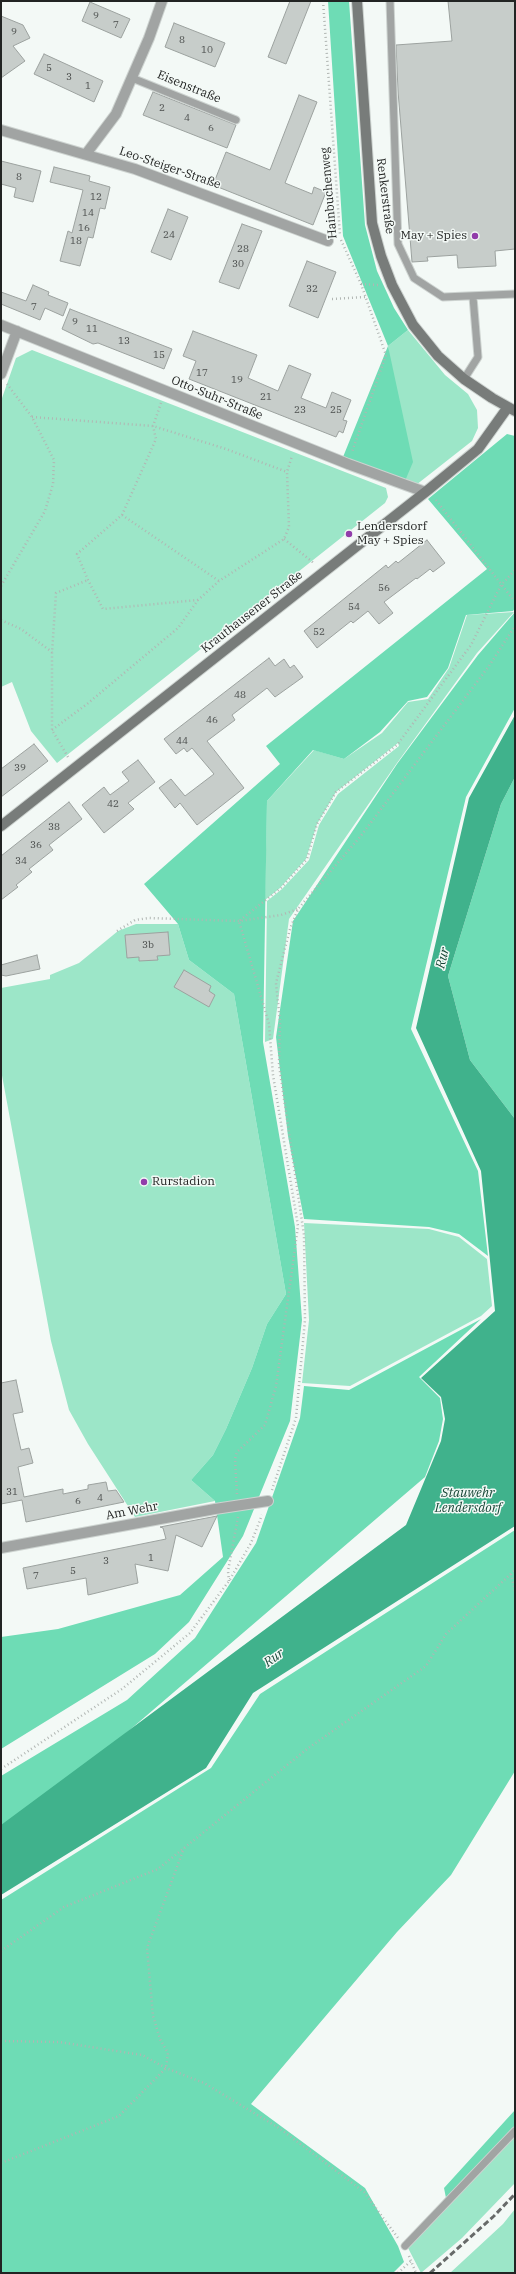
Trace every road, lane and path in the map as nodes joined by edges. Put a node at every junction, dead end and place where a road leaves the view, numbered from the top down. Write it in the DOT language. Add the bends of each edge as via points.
graph roads {
  1 [pos="162,1"];
  2 [pos="323,1"];
  3 [pos="357,1"];
  4 [pos="390,1"];
  5 [pos="132,78"];
  6 [pos="236,120"];
  7 [pos="1,130"];
  8 [pos="86,154"];
  9 [pos="328,241"];
  10 [pos="361,284"];
  11 [pos="392,285"];
  12 [pos="515,294"];
  13 [pos="365,297"];
  14 [pos="473,297"];
  15 [pos="332,299"];
  16 [pos="1,325"];
  17 [pos="17,331"];
  18 [pos="3,378"];
  19 [pos="464,379"];
  20 [pos="165,391"];
  21 [pos="512,409"];
  22 [pos="32,417"];
  23 [pos="153,426"];
  24 [pos="297,444"];
  25 [pos="348,464"];
  26 [pos="287,472"];
  27 [pos="427,491"];
  28 [pos="122,515"];
  29 [pos="284,539"];
  30 [pos="515,570"];
  31 [pos="324,571"];
  32 [pos="88,580"];
  33 [pos="219,581"];
  34 [pos="501,584"];
  35 [pos="1,586"];
  36 [pos="198,600"];
  37 [pos="515,602"];
  38 [pos="1,620"];
  39 [pos="515,626"];
  40 [pos="52,653"];
  41 [pos="52,730"];
  42 [pos="75,767"];
  43 [pos="1,826"];
  44 [pos="298,909"];
  45 [pos="239,921"];
  46 [pos="116,931"];
  47 [pos="268,1501"];
  48 [pos="238,1504"];
  49 [pos="1,1548"];
  50 [pos="515,1570"];
  51 [pos="511,1574"];
  52 [pos="229,1581"];
  53 [pos="515,1591"];
  54 [pos="1,1769"];
  55 [pos="184,1848"];
  56 [pos="1,1951"];
  57 [pos="1,2042"];
  58 [pos="166,2068"];
  59 [pos="515,2131"];
  60 [pos="1,2163"];
  61 [pos="405,2246"];
  62 [pos="410,2261"];
  63 [pos="398,2273"];
  64 [pos="416,2273"];
  1 -- 5 [label="street"];
  2 -- 10 [label="path, Hainbuchenweg" via="339,228 341,242"];
  3 -- 11 [label="street, Renkerstraße" via="372,223"];
  4 -- 14 [label="lane" via="398,244 414,278 443,297"];
  5 -- 6 [label="lane, Eisenstraße"];
  5 -- 8 [label="street" via="116,114"];
  7 -- 8 [label="street, Leo-Steiger-Straße"];
  8 -- 9 [label="street, Leo-Steiger-Straße" via="206,194"];
  10 -- 11 [label="path"];
  10 -- 13 [label="path, Hainbuchenweg"];
  11 -- 19 [label="street, Renkerstraße" via="422,336 438,356"];
  12 -- 14 [label="lane"];
  13 -- 15 [label="path"];
  13 -- 25 [label="path, Hainbuchenweg" via="385,350 386,360"];
  14 -- 19 [label="lane" via="478,357"];
  16 -- 17 [label="street, Otto-Suhr-Straße"];
  17 -- 18 [label="street"];
  17 -- 20 [label="street, Otto-Suhr-Straße"];
  18 -- 22 [label="path"];
  19 -- 21 [label="street, Renkerstraße"];
  20 -- 23 [label="path"];
  20 -- 24 [label="street, Otto-Suhr-Straße"];
  21 -- 27 [label="street, Krauthausener Straße" via="478,449"];
  22 -- 23 [label="path"];
  22 -- 35 [label="path" via="54,460 53,484 45,512"];
  23 -- 26 [label="path"];
  23 -- 28 [label="path" via="156,439"];
  24 -- 25 [label="street, Otto-Suhr-Straße"];
  24 -- 26 [label="path"];
  25 -- 27 [label="street, Otto-Suhr-Straße"];
  26 -- 29 [label="path" via="288,527"];
  27 -- 31 [label="street, Krauthausener Straße"];
  27 -- 34 [label="path"];
  28 -- 32 [label="path" via="77,554"];
  28 -- 33 [label="path"];
  29 -- 31 [label="path"];
  29 -- 33 [label="path"];
  30 -- 34 [label="path"];
  31 -- 42 [label="street, Krauthausener Straße"];
  32 -- 36 [label="path" via="103,609"];
  32 -- 40 [label="path" via="56,593"];
  33 -- 36 [label="path"];
  34 -- 37 [label="path"];
  34 -- 45 [label="path" via="472,645 439,691 397,745 336,792 318,824 302,865 281,888"];
  36 -- 41 [label="path" via="178,628"];
  38 -- 40 [label="path" via="22,629"];
  39 -- 44 [label="path" via="489,666 360,837"];
  40 -- 41 [label="path"];
  41 -- 42 [label="path"];
  42 -- 43 [label="street, Krauthausener Straße"];
  44 -- 45 [label="path" via="281,915"];
  44 -- 47 [label="path" via="276,983 280,1022 279,1065 304,1235 305,1320 296,1418"];
  45 -- 46 [label="path" via="149,918 135,920"];
  45 -- 48 [label="path" via="269,1024 273,1075 298,1226 276,1386 265,1425 237,1452 235,1460"];
  47 -- 48 [label="street, Am Wehr"];
  47 -- 52 [label="path" via="251,1543"];
  48 -- 49 [label="street, Am Wehr"];
  48 -- 52 [label="path" via="238,1523 228,1572"];
  50 -- 51 [label="path"];
  51 -- 53 [label="path"];
  51 -- 55 [label="path" via="446,1634 426,1666 307,1749"];
  52 -- 54 [label="path" via="190,1633 151,1667"];
  55 -- 56 [label="path" via="158,1869 64,1907"];
  55 -- 58 [label="path" via="147,1948 153,2016 160,2039 168,2053"];
  57 -- 58 [label="path" via="59,2042 127,2052 142,2055"];
  58 -- 60 [label="path" via="119,2116"];
  58 -- 61 [label="path" via="204,2083 279,2128 364,2192"];
  59 -- 61 [label="lane"];
  61 -- 62 [label="path"];
  62 -- 63 [label="path"];
  62 -- 64 [label="path"];
}
